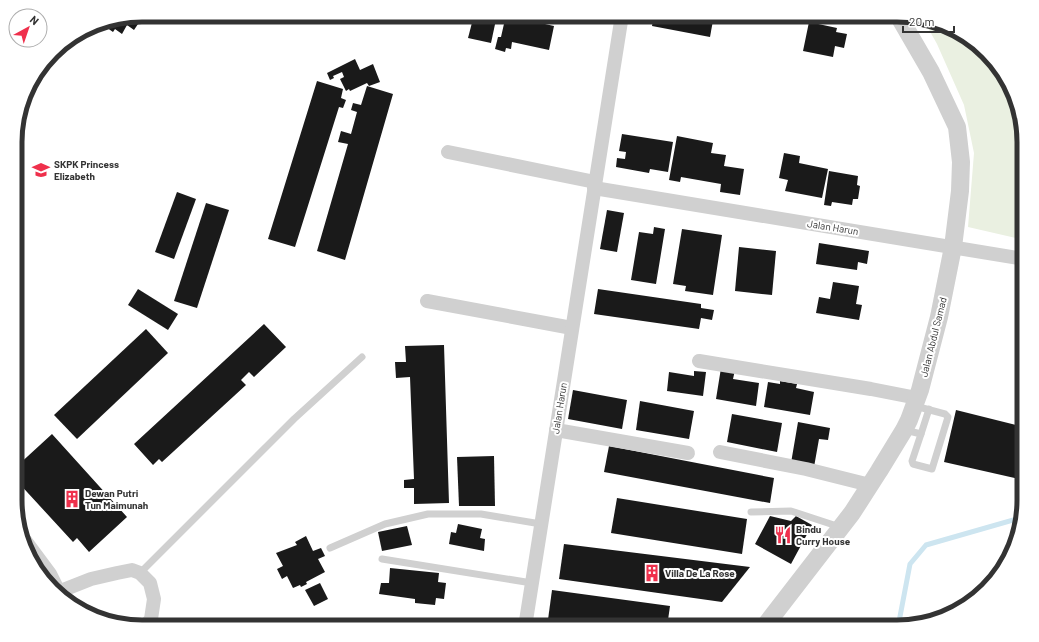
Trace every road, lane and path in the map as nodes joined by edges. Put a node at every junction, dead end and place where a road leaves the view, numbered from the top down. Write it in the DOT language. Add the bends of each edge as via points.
graph roads {
  1 [pos="621,22"];
  2 [pos="902,22"];
  3 [pos="448,152"];
  4 [pos="594,185"];
  5 [pos="954,247"];
  6 [pos="1017,258"];
  7 [pos="427,301"];
  8 [pos="572,328"];
  9 [pos="362,357"];
  10 [pos="699,361"];
  11 [pos="920,404"];
  12 [pos="556,430"];
  13 [pos="913,432"];
  14 [pos="720,452"];
  15 [pos="688,453"];
  16 [pos="870,485"];
  17 [pos="751,512"];
  18 [pos="541,524"];
  19 [pos="840,527"];
  20 [pos="29,540"];
  21 [pos="330,548"];
  22 [pos="382,559"];
  23 [pos="140,573"];
  24 [pos="532,583"];
  25 [pos="58,586"];
  26 [pos="63,590"];
  27 [pos="150,620"];
  28 [pos="526,620"];
  29 [pos="769,620"];
  1 -- 4 [label="street, Jalan Harun"];
  2 -- 5 [label="street, Jalan Abdul Samad" via="931,72 957,127 961,162"];
  3 -- 4 [label="street"];
  4 -- 5 [label="street, Jalan Harun"];
  4 -- 8 [label="street, Jalan Harun"];
  5 -- 6 [label="street, Jalan Harun"];
  5 -- 11 [label="street, Jalan Abdul Samad"];
  7 -- 8 [label="street"];
  8 -- 12 [label="street, Jalan Harun"];
  9 -- 23 [label="lane" via="294,419"];
  10 -- 11 [label="street" via="871,389"];
  11 -- 13 [label="street, Jalan Abdul Samad"];
  11 -- 13 [label="lane" via="948,417 932,469 912,463"];
  12 -- 15 [label="street"];
  12 -- 18 [label="street, Jalan Harun"];
  13 -- 16 [label="street, Jalan Abdul Samad"];
  14 -- 16 [label="street"];
  16 -- 19 [label="street, Jalan Abdul Samad"];
  17 -- 19 [label="lane" via="791,511"];
  18 -- 21 [label="lane" via="481,514 428,514 385,524"];
  18 -- 24 [label="street, Jalan Harun"];
  19 -- 29 [label="street, Jalan Abdul Samad"];
  20 -- 25 [label="lane" via="53,572"];
  22 -- 24 [label="lane"];
  23 -- 26 [label="street" via="132,570 116,573"];
  23 -- 27 [label="street" via="150,583 154,599"];
  24 -- 28 [label="street, Jalan Harun"];
}
